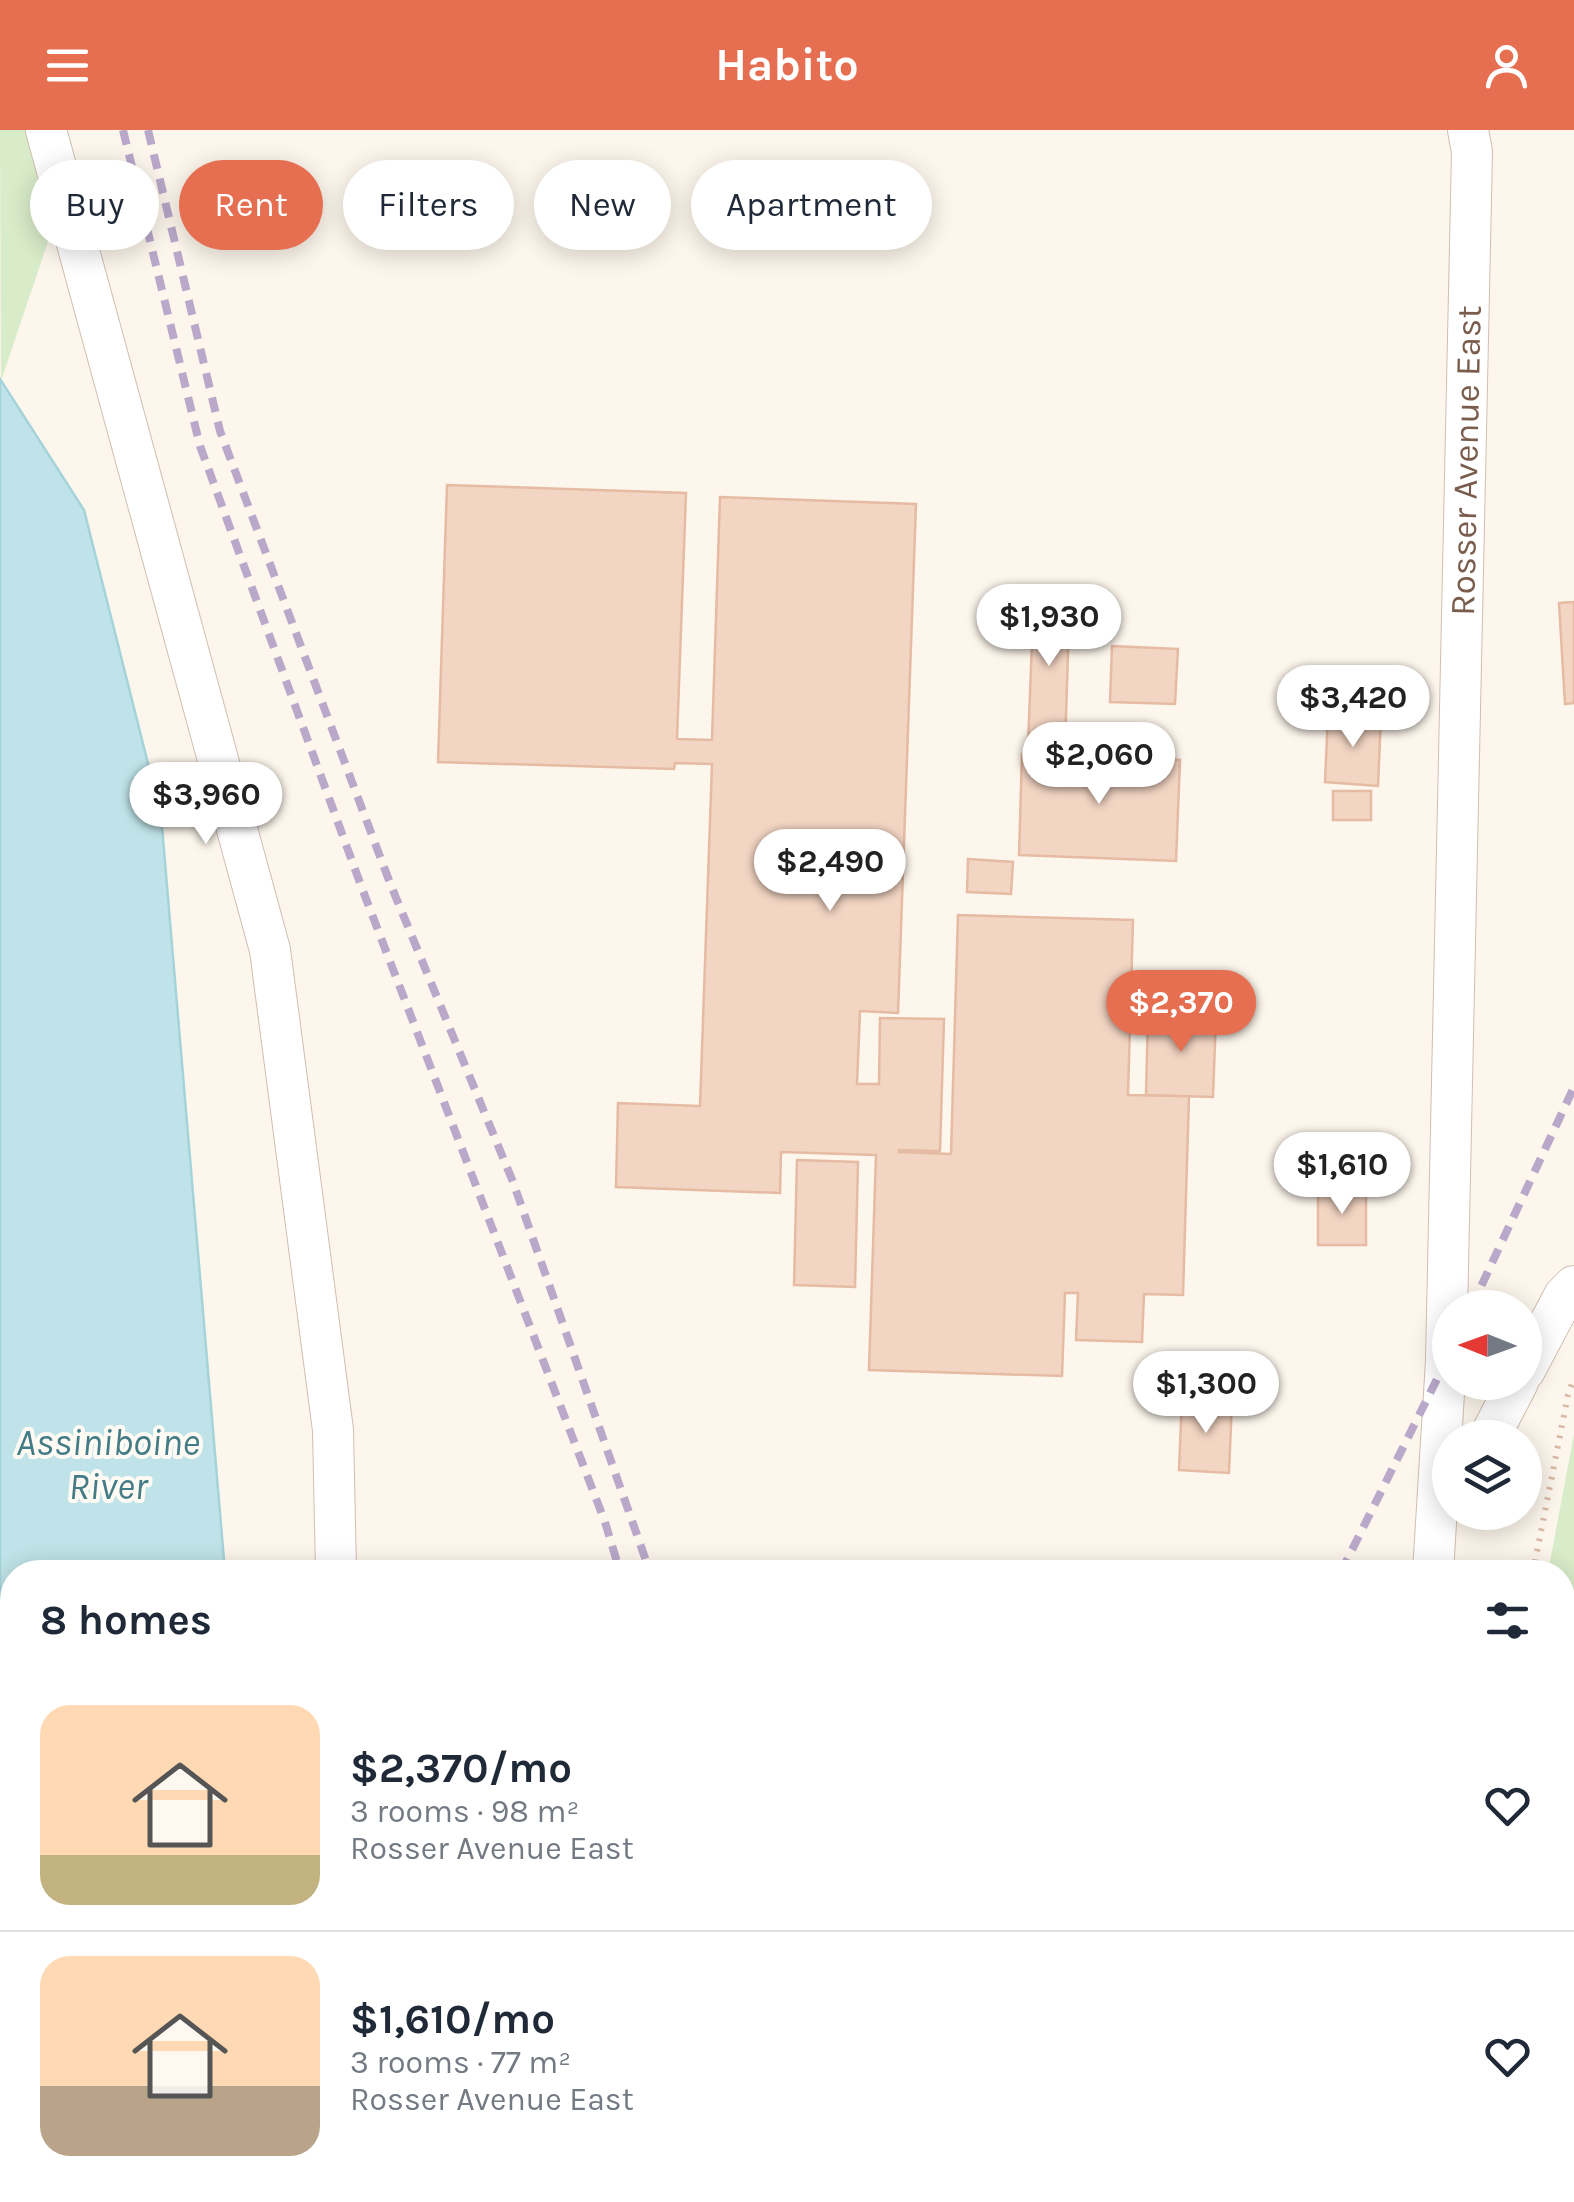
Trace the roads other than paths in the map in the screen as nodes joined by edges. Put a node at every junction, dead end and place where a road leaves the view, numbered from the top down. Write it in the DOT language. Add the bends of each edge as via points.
graph roads {
  1 [pos="46,130"];
  2 [pos="1468,130"];
  3 [pos="1574,1286"];
  4 [pos="1542,1338"];
  5 [pos="1439,1540"];
  6 [pos="336,1560"];
  1 -- 6 [label="street" via="270,950 333,1430"];
  2 -- 5 [label="street, Rosser Avenue East"];
  3 -- 4 [label="street"];
}
